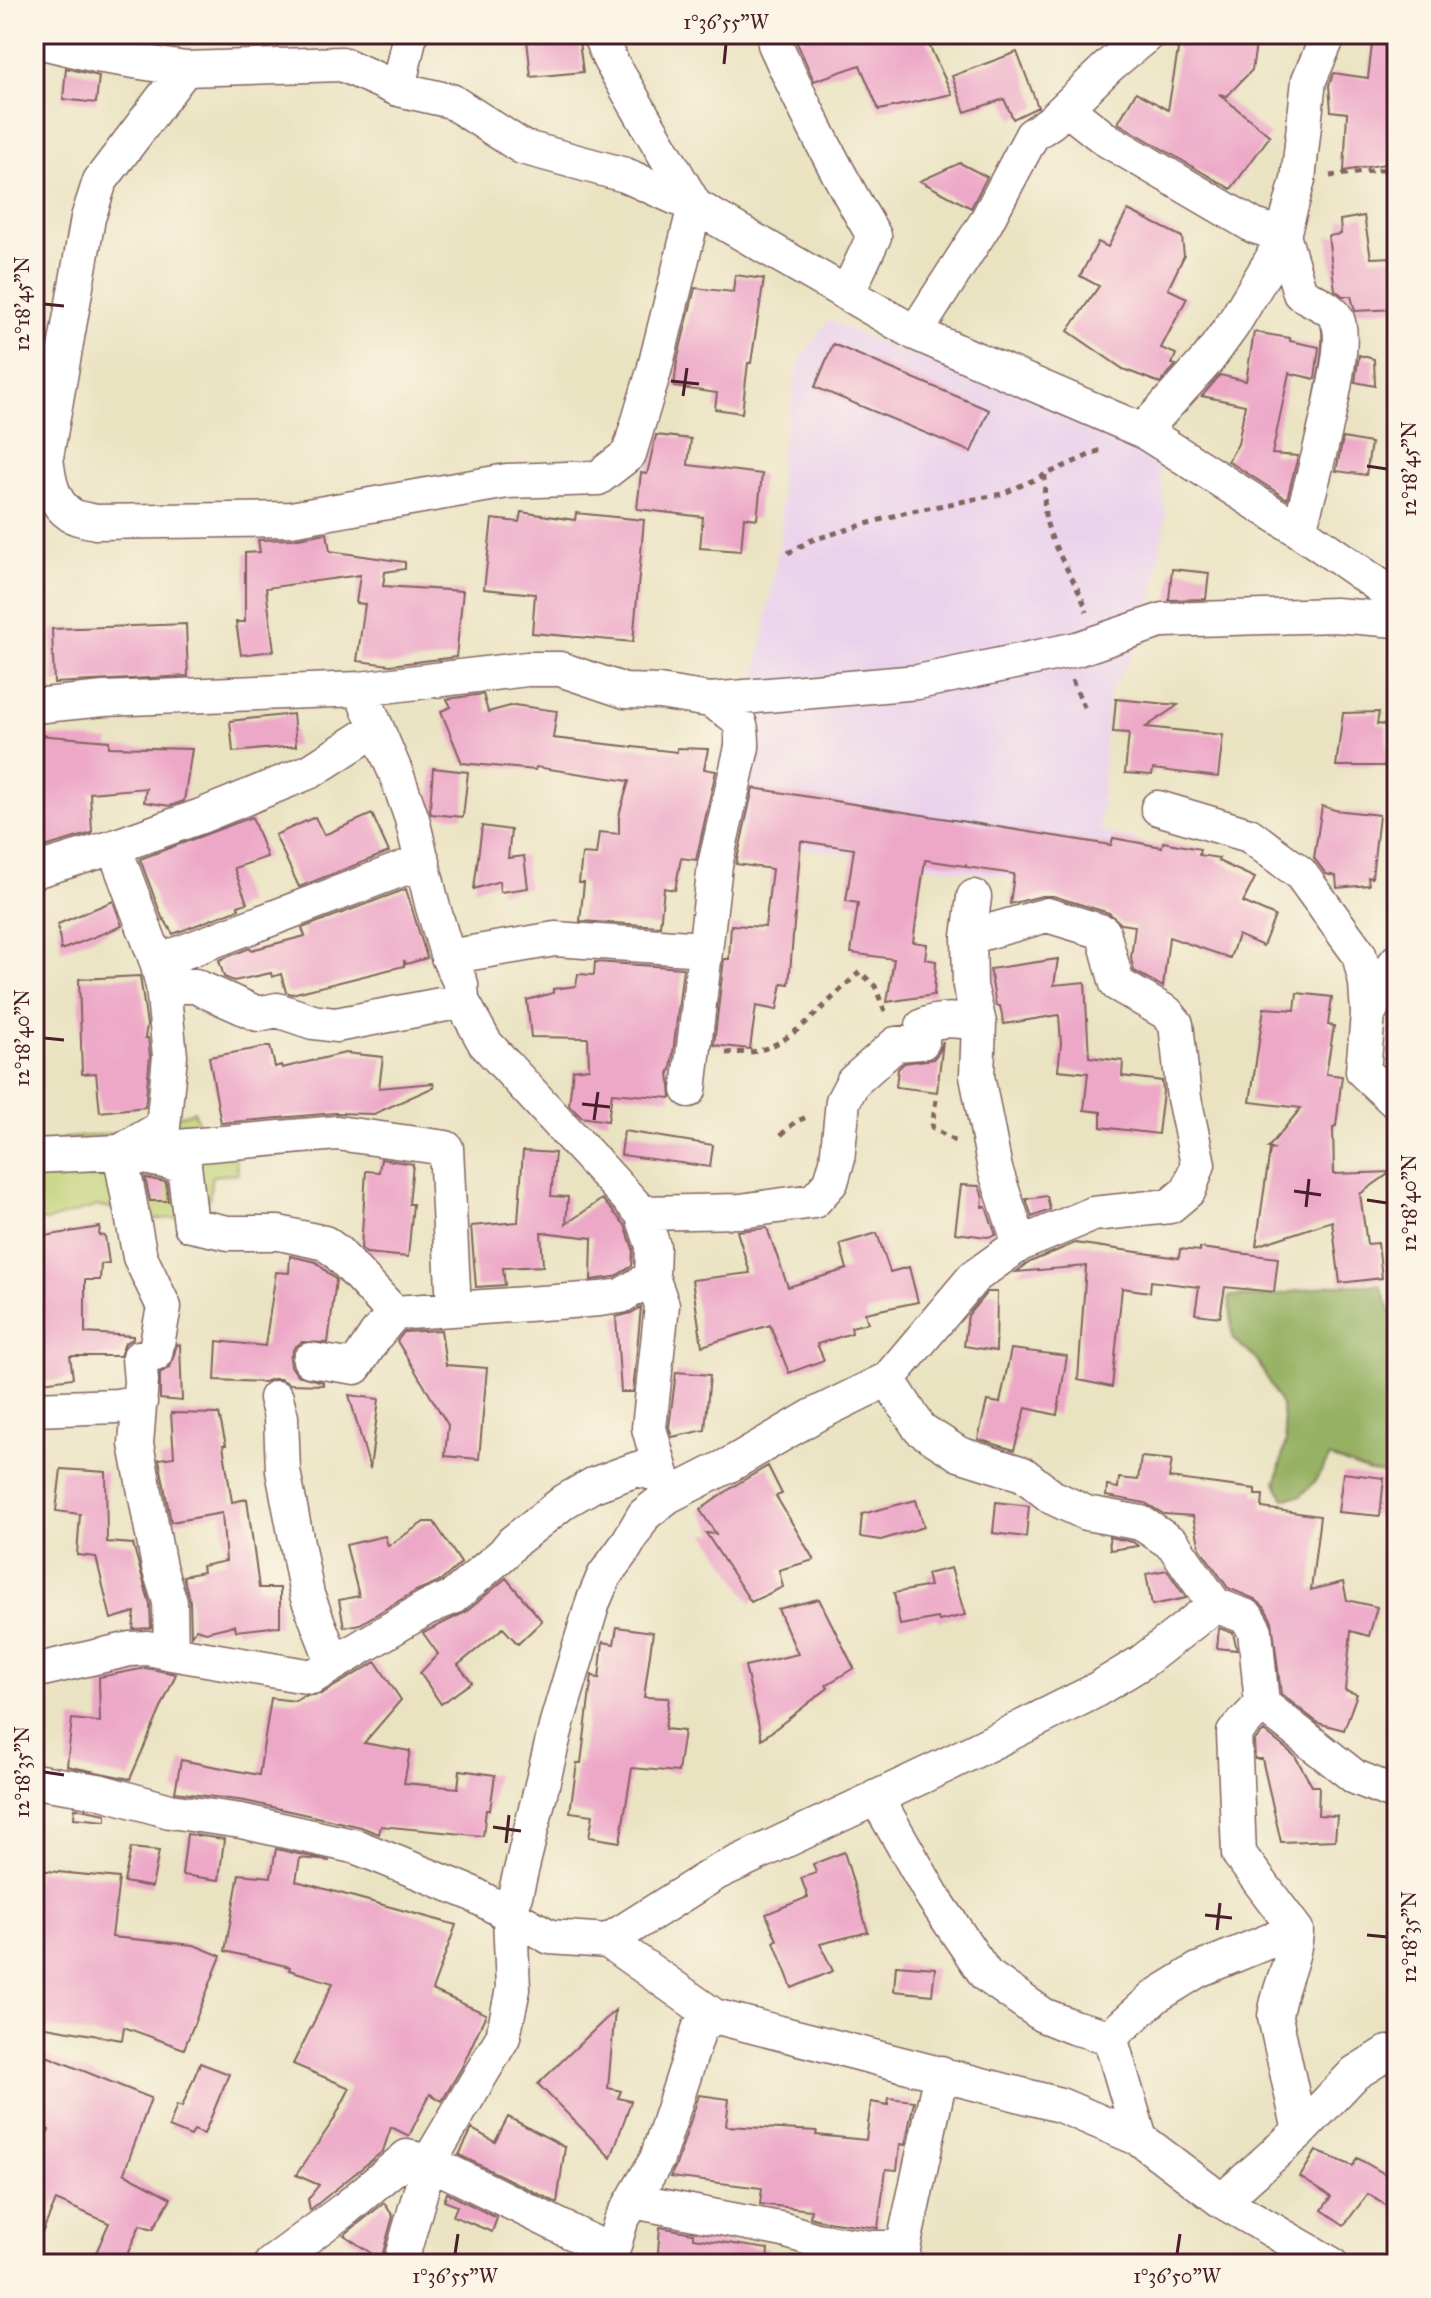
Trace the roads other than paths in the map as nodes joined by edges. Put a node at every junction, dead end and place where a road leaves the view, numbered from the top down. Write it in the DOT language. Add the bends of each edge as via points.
graph roads {
  1 [pos="410,34"];
  2 [pos="599,34"];
  3 [pos="1148,34"];
  4 [pos="1329,34"];
  5 [pos="772,37"];
  6 [pos="34,40"];
  7 [pos="172,57"];
  8 [pos="398,89"];
  9 [pos="1066,108"];
  10 [pos="695,206"];
  11 [pos="1283,235"];
  12 [pos="848,292"];
  13 [pos="915,333"];
  14 [pos="1143,431"];
  15 [pos="1299,530"];
  16 [pos="1397,562"];
  17 [pos="1363,576"];
  18 [pos="1397,598"];
  19 [pos="1397,620"];
  20 [pos="360,689"];
  21 [pos="710,700"];
  22 [pos="34,706"];
  23 [pos="376,729"];
  24 [pos="1158,808"];
  25 [pos="114,847"];
  26 [pos="423,861"];
  27 [pos="34,871"];
  28 [pos="974,897"];
  29 [pos="969,937"];
  30 [pos="704,949"];
  31 [pos="448,957"];
  32 [pos="1397,961"];
  33 [pos="160,974"];
  34 [pos="462,1001"];
  35 [pos="1368,1014"];
  36 [pos="979,1023"];
  37 [pos="689,1090"];
  38 [pos="1397,1103"];
  39 [pos="120,1152"];
  40 [pos="34,1156"];
  41 [pos="642,1213"];
  42 [pos="1020,1244"];
  43 [pos="652,1277"];
  44 [pos="454,1309"];
  45 [pos="394,1313"];
  46 [pos="310,1360"];
  47 [pos="888,1379"];
  48 [pos="276,1398"];
  49 [pos="140,1402"];
  50 [pos="34,1409"];
  51 [pos="664,1486"];
  52 [pos="1215,1605"];
  53 [pos="171,1653"];
  54 [pos="333,1662"];
  55 [pos="34,1671"];
  56 [pos="1262,1704"];
  57 [pos="34,1781"];
  58 [pos="1397,1794"];
  59 [pos="876,1797"];
  60 [pos="510,1916"];
  61 [pos="1296,1930"];
  62 [pos="608,1941"];
  63 [pos="714,2016"];
  64 [pos="1110,2037"];
  65 [pos="1397,2053"];
  66 [pos="941,2073"];
  67 [pos="1300,2131"];
  68 [pos="1140,2139"];
  69 [pos="429,2162"];
  70 [pos="633,2201"];
  71 [pos="1222,2201"];
  72 [pos="817,2252"];
  73 [pos="903,2256"];
  74 [pos="271,2264"];
  75 [pos="400,2264"];
  76 [pos="1331,2264"];
  1 -- 8 [label="street"];
  2 -- 10 [label="street"];
  3 -- 9 [label="street"];
  4 -- 11 [label="street" via="1309,80 1298,180"];
  5 -- 12 [label="street" via="874,236"];
  6 -- 7 [label="street" via="96,55"];
  7 -- 8 [label="street" via="342,64"];
  7 -- 10 [label="street" via="100,181 88,218 46,457 48,481 71,515 96,522 291,519 507,481 598,478 629,454"];
  8 -- 10 [label="street" via="451,101 522,147 625,175"];
  9 -- 11 [label="street" via="1104,138 1254,226"];
  9 -- 13 [label="street" via="1032,135 985,224"];
  10 -- 12 [label="street"];
  11 -- 14 [label="street" via="1232,326"];
  11 -- 15 [label="street" via="1300,293 1336,316 1342,333"];
  12 -- 13 [label="street"];
  13 -- 14 [label="street"];
  14 -- 15 [label="street"];
  15 -- 17 [label="street"];
  16 -- 17 [label="street"];
  17 -- 18 [label="street"];
  19 -- 21 [label="street" via="1335,615 1163,620 1077,649 918,682"];
  20 -- 21 [label="street" via="560,669 625,691"];
  20 -- 22 [label="street"];
  20 -- 23 [label="street"];
  21 -- 30 [label="street" via="740,720 743,729"];
  23 -- 25 [label="street" via="311,771"];
  23 -- 26 [label="street" via="397,776"];
  24 -- 35 [label="street" via="1249,835 1300,873 1359,954"];
  25 -- 27 [label="street"];
  25 -- 33 [label="street"];
  26 -- 31 [label="street"];
  26 -- 33 [label="street"];
  28 -- 29 [label="street"];
  29 -- 36 [label="street" via="970,986"];
  29 -- 42 [label="street" via="1047,915 1103,932 1117,984 1167,1013 1176,1024 1198,1164 1189,1190 1170,1206 1093,1214"];
  30 -- 31 [label="street" via="555,939"];
  30 -- 37 [label="street"];
  31 -- 34 [label="street" via="461,984"];
  32 -- 35 [label="street"];
  33 -- 34 [label="street" via="258,1014 277,1010 336,1025"];
  33 -- 39 [label="street" via="170,1056 163,1127"];
  34 -- 41 [label="street" via="485,1043"];
  35 -- 38 [label="street" via="1363,1071"];
  36 -- 41 [label="street" via="946,1020 923,1026 922,1042 896,1044 853,1082 843,1101 831,1182 814,1201 740,1211"];
  36 -- 42 [label="street" via="977,1076 995,1169"];
  39 -- 40 [label="street"];
  39 -- 44 [label="street" via="337,1133 446,1148"];
  39 -- 45 [label="street" via="184,1165 191,1225 325,1243"];
  39 -- 49 [label="street" via="140,1257 164,1307 155,1354 139,1358"];
  41 -- 43 [label="street" via="653,1246"];
  42 -- 47 [label="street" via="974,1277"];
  43 -- 44 [label="street" via="621,1296"];
  43 -- 51 [label="street" via="662,1305 649,1428"];
  44 -- 45 [label="street"];
  45 -- 46 [label="street" via="355,1367"];
  47 -- 51 [label="street" via="731,1464"];
  47 -- 52 [label="street" via="920,1429 959,1454 1023,1474 1052,1497 1086,1513 1141,1523 1173,1544"];
  48 -- 54 [label="street" via="283,1471 307,1595"];
  49 -- 50 [label="street"];
  49 -- 53 [label="street" via="136,1444 170,1602"];
  51 -- 54 [label="street" via="637,1469 593,1485 513,1542 453,1597"];
  51 -- 60 [label="street" via="604,1576 593,1602"];
  52 -- 56 [label="street" via="1247,1617 1255,1631"];
  52 -- 59 [label="street" via="1142,1662 1091,1693"];
  53 -- 54 [label="street" via="312,1677"];
  53 -- 55 [label="street" via="130,1649"];
  56 -- 58 [label="street" via="1355,1777"];
  56 -- 61 [label="street" via="1234,1733 1239,1854"];
  57 -- 60 [label="street" via="357,1847 471,1893"];
  59 -- 62 [label="street" via="716,1873"];
  59 -- 64 [label="street" via="933,1897 986,1975 1043,2015"];
  60 -- 62 [label="street" via="550,1937"];
  60 -- 69 [label="street" via="513,1989 503,2037"];
  61 -- 64 [label="street" via="1198,1970 1156,1996"];
  61 -- 67 [label="street" via="1275,2017"];
  62 -- 63 [label="street"];
  63 -- 66 [label="street"];
  63 -- 70 [label="street" via="699,2029 657,2159"];
  64 -- 68 [label="street"];
  65 -- 67 [label="street" via="1379,2057 1355,2073"];
  66 -- 68 [label="street" via="1060,2105"];
  66 -- 73 [label="street"];
  67 -- 71 [label="street"];
  68 -- 71 [label="street"];
  69 -- 70 [label="street" via="612,2252"];
  69 -- 74 [label="street" via="407,2157"];
  69 -- 75 [label="street"];
  70 -- 72 [label="street" via="784,2230"];
  71 -- 76 [label="street"];
  72 -- 73 [label="street" via="872,2248"];
}
